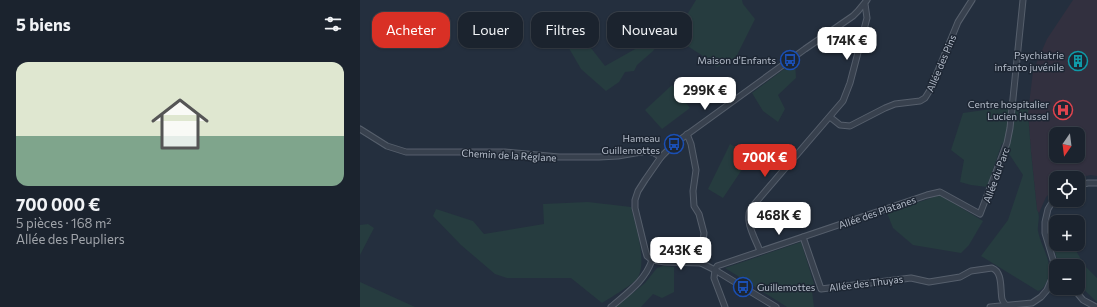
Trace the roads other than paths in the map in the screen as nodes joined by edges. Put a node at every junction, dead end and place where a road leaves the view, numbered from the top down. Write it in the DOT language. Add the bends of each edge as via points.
graph roads {
  1 [pos="972,0"];
  2 [pos="1023,0"];
  3 [pos="866,2"];
  4 [pos="830,118"];
  5 [pos="360,129"];
  6 [pos="687,134"];
  7 [pos="661,157"];
  8 [pos="1097,183"];
  9 [pos="1085,184"];
  10 [pos="927,195"];
  11 [pos="1049,207"];
  12 [pos="803,237"];
  13 [pos="760,251"];
  14 [pos="1053,259"];
  15 [pos="652,260"];
  16 [pos="701,263"];
  17 [pos="715,270"];
  18 [pos="1049,285"];
  19 [pos="1079,295"];
  20 [pos="766,304"];
  21 [pos="1026,305"];
  22 [pos="1007,306"];
  23 [pos="610,307"];
  24 [pos="725,307"];
  25 [pos="776,307"];
  26 [pos="990,307"];
  27 [pos="1096,307"];
  1 -- 4 [label="street, Allée des Pins" via="958,22 925,98 895,104 850,126 840,125"];
  2 -- 10 [label="street, Allée du Parc" via="1007,143 980,214 940,192"];
  3 -- 4 [label="street" via="867,18 848,90"];
  3 -- 6 [label="street" via="853,16"];
  4 -- 13 [label="street" via="748,213 748,222"];
  5 -- 7 [label="street, Chemin de la Réglane" via="387,146 406,152 505,152 553,157 599,157 647,151"];
  6 -- 7 [label="street" via="669,147"];
  6 -- 16 [label="street" via="696,170 694,206 704,232"];
  7 -- 15 [label="street" via="638,191 635,208 647,256"];
  8 -- 9 [label="street"];
  10 -- 12 [label="street, Allée des Platanes"];
  11 -- 14 [label="street" via="1044,222"];
  12 -- 13 [label="street, Allée des Platanes"];
  12 -- 22 [label="street, Allée des Thuyas" via="821,288 911,278 929,282 992,268 999,274 1002,301"];
  13 -- 17 [label="street, Allée des Platanes" via="717,266"];
  15 -- 16 [label="street"];
  15 -- 23 [label="street" via="639,284"];
  16 -- 17 [label="street"];
  17 -- 20 [label="street"];
  17 -- 24 [label="street" via="714,278"];
  18 -- 21 [label="street" via="1044,294"];
  19 -- 27 [label="street"];
  20 -- 25 [label="street"];
  21 -- 22 [label="street"];
  22 -- 26 [label="street"];
}
